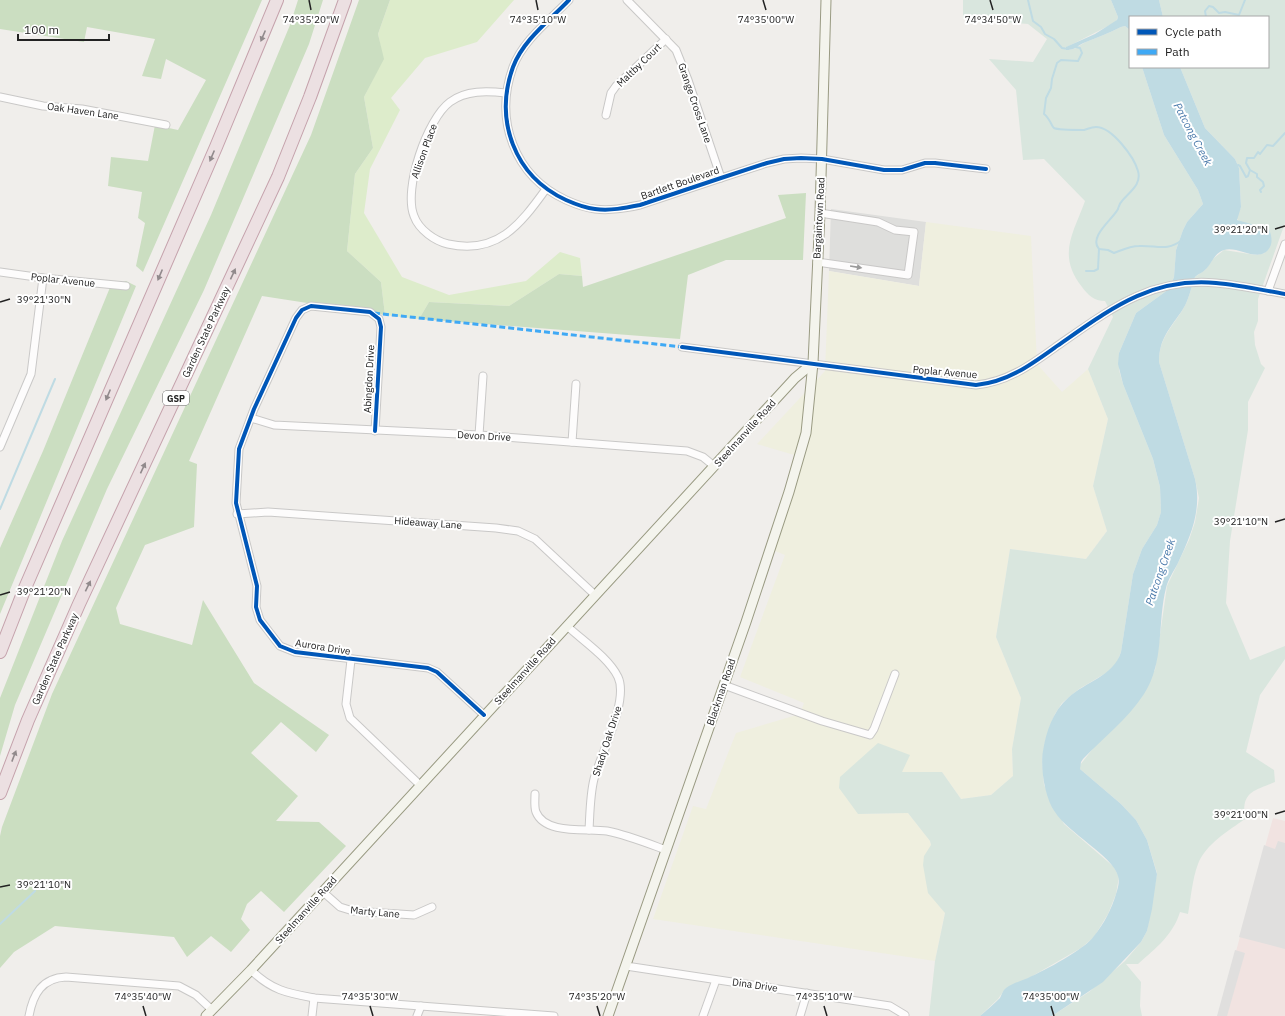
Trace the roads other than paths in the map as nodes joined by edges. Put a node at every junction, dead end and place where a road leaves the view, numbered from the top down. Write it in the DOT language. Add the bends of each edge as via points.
graph roads {
  1 [pos="277,0"];
  2 [pos="345,0"];
  3 [pos="569,0"];
  4 [pos="627,0"];
  5 [pos="826,0"];
  6 [pos="666,39"];
  7 [pos="506,93"];
  8 [pos="0,97"];
  9 [pos="606,114"];
  10 [pos="166,125"];
  11 [pos="822,160"];
  12 [pos="986,169"];
  13 [pos="721,178"];
  14 [pos="546,189"];
  15 [pos="820,213"];
  16 [pos="1285,244"];
  17 [pos="817,262"];
  18 [pos="0,272"];
  19 [pos="43,278"];
  20 [pos="126,286"];
  21 [pos="1268,291"];
  22 [pos="1285,294"];
  23 [pos="381,328"];
  24 [pos="682,347"];
  25 [pos="813,363"];
  26 [pos="483,376"];
  27 [pos="576,384"];
  28 [pos="251,418"];
  29 [pos="374,431"];
  30 [pos="479,435"];
  31 [pos="572,442"];
  32 [pos="0,448"];
  33 [pos="714,466"];
  34 [pos="237,514"];
  35 [pos="595,595"];
  36 [pos="567,626"];
  37 [pos="0,652"];
  38 [pos="351,660"];
  39 [pos="895,674"];
  40 [pos="724,684"];
  41 [pos="484,716"];
  42 [pos="420,785"];
  43 [pos="0,793"];
  44 [pos="535,794"];
  45 [pos="589,830"];
  46 [pos="666,850"];
  47 [pos="322,891"];
  48 [pos="432,907"];
  49 [pos="626,966"];
  50 [pos="251,970"];
  51 [pos="716,980"];
  52 [pos="808,993"];
  53 [pos="314,998"];
  54 [pos="421,1006"];
  55 [pos="209,1013"];
  56 [pos="516,1015"];
  57 [pos="904,1015"];
  58 [pos="29,1016"];
  59 [pos="312,1016"];
  60 [pos="418,1016"];
  61 [pos="554,1016"];
  62 [pos="608,1016"];
  63 [pos="703,1016"];
  64 [pos="800,1016"];
  1 -- 37 [label="highway, one-way" via="25,588"];
  43 -- 2 [label="highway, Garden State Parkway / GSP, one-way" via="28,720 79,604 278,177"];
  3 -- 7 [label="street, Bartlett Boulevard" via="523,49 513,66"];
  4 -- 6 [label="street, Grange Cross Lane"];
  5 -- 11 [label="main road, Bargaintown Road"];
  6 -- 9 [label="street, Maltby Court" via="616,86 611,93"];
  6 -- 13 [label="street, Grange Cross Lane" via="682,62"];
  7 -- 14 [label="street, Bartlett Boulevard" via="507,125 516,151 530,174"];
  7 -- 14 [label="street, Allison Place" via="472,92 451,102 434,121 416,170 412,195 414,217 422,228 442,243 459,246 484,245 498,240 516,226"];
  8 -- 10 [label="street, Oak Haven Lane"];
  11 -- 12 [label="street, Bartlett Boulevard" via="884,170 902,170 930,163"];
  11 -- 13 [label="street, Bartlett Boulevard" via="801,158 767,163"];
  11 -- 15 [label="main road, Bargaintown Road"];
  13 -- 14 [label="street, Bartlett Boulevard" via="640,205 608,210 577,204"];
  15 -- 17 [label="main road, Bargaintown Road"];
  17 -- 15 [label="street, one-way" via="908,275 914,232 895,230 878,222"];
  16 -- 21 [label="street"];
  17 -- 25 [label="main road, Bargaintown Road"];
  18 -- 19 [label="street, Poplar Avenue"];
  19 -- 20 [label="street, Poplar Avenue"];
  19 -- 32 [label="street" via="31,374"];
  21 -- 22 [label="street, Poplar Avenue"];
  21 -- 25 [label="street, Poplar Avenue" via="1206,282 1184,283 1150,290 1112,308 1016,373 990,382 958,384"];
  23 -- 28 [label="street, Aurora Drive" via="379,319 370,312 311,306 303,308 296,318"];
  23 -- 29 [label="street, Abingdon Drive"];
  24 -- 25 [label="street, Poplar Avenue"];
  25 -- 33 [label="main road, Steelmanville Road" via="795,378"];
  25 -- 40 [label="main road, Blackman Road" via="808,419 801,454"];
  26 -- 30 [label="street"];
  27 -- 31 [label="street"];
  28 -- 29 [label="street, Devon Drive" via="274,425"];
  28 -- 34 [label="street, Aurora Drive" via="239,449"];
  29 -- 30 [label="street, Devon Drive"];
  30 -- 31 [label="street, Devon Drive"];
  31 -- 33 [label="street, Devon Drive" via="687,451 703,457"];
  33 -- 35 [label="main road, Steelmanville Road"];
  34 -- 35 [label="street, Hideaway Lane" via="281,513 518,531 535,539"];
  34 -- 38 [label="street, Aurora Drive" via="257,586 256,607 260,620 280,646 295,652"];
  35 -- 36 [label="main road, Steelmanville Road"];
  36 -- 41 [label="main road, Steelmanville Road"];
  36 -- 45 [label="street, Shady Oak Drive" via="609,664 619,678 621,686 619,705 594,780"];
  38 -- 41 [label="street, Aurora Drive" via="428,668 440,675"];
  38 -- 42 [label="street" via="346,704 350,718"];
  39 -- 40 [label="street" via="870,735 822,721"];
  40 -- 46 [label="main road, Blackman Road"];
  41 -- 42 [label="main road, Steelmanville Road"];
  42 -- 47 [label="main road, Steelmanville Road"];
  44 -- 45 [label="street" via="536,811 546,823 563,829"];
  45 -- 46 [label="street" via="616,833"];
  46 -- 49 [label="main road, Blackman Road"];
  47 -- 48 [label="street, Marty Lane" via="340,907 354,911 414,915"];
  47 -- 50 [label="main road, Steelmanville Road"];
  49 -- 51 [label="street, Dina Drive"];
  49 -- 62 [label="main road, Blackman Road"];
  50 -- 53 [label="street" via="270,986 281,991"];
  50 -- 55 [label="main road, Steelmanville Road"];
  51 -- 52 [label="street, Dina Drive"];
  51 -- 63 [label="street"];
  52 -- 57 [label="street, Dina Drive" via="890,1006"];
  52 -- 64 [label="street"];
  53 -- 54 [label="street"];
  53 -- 59 [label="street"];
  54 -- 56 [label="street"];
  54 -- 60 [label="street"];
  55 -- 58 [label="street" via="196,995 179,986 66,976 49,980 40,987 33,998"];
  56 -- 61 [label="street"];
}
